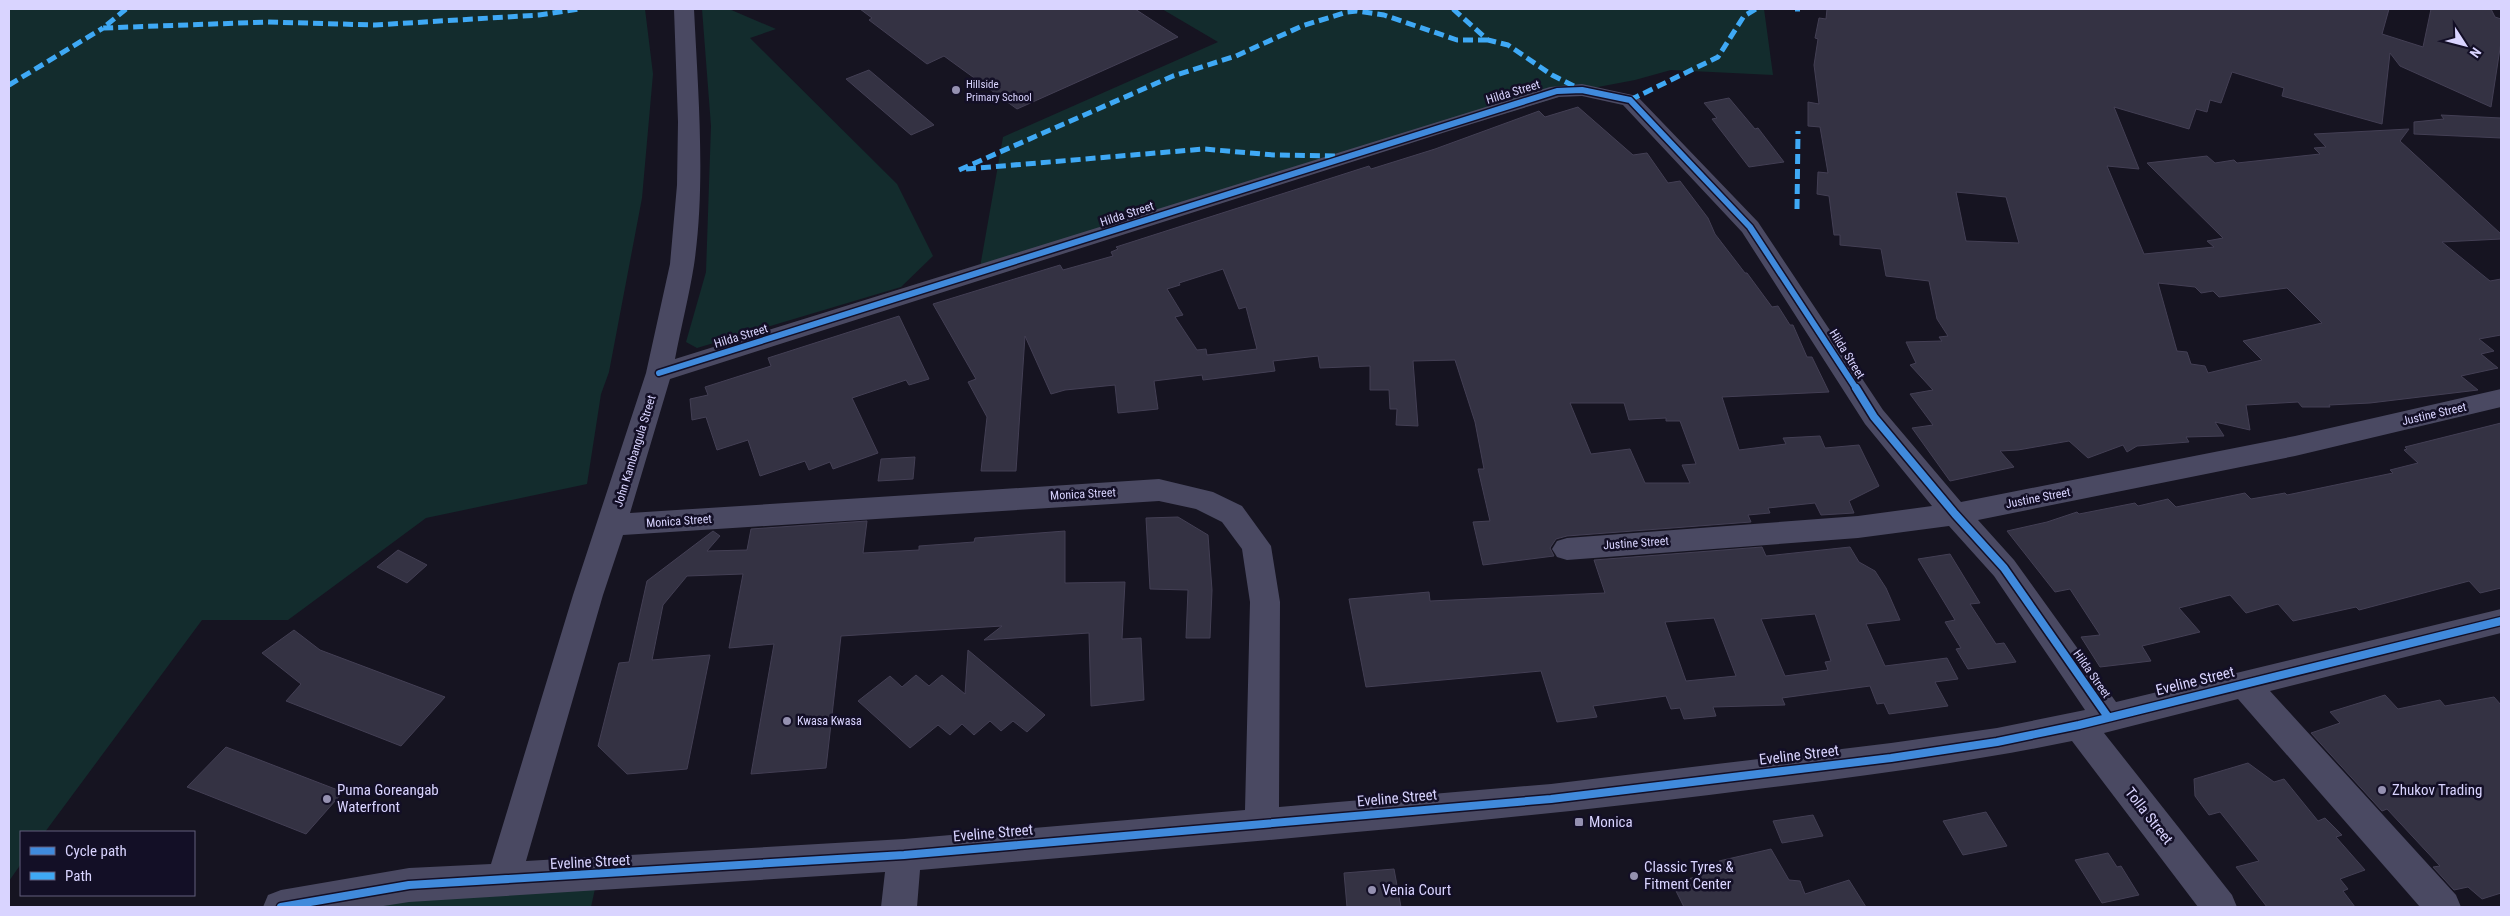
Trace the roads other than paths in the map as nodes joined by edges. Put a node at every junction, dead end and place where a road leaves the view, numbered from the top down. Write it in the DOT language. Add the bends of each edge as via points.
graph roads {
  1 [pos="684,9"];
  2 [pos="659,373"];
  3 [pos="2501,398"];
  4 [pos="1955,514"];
  5 [pos="612,525"];
  6 [pos="1567,548"];
  7 [pos="2501,621"];
  8 [pos="2244,684"];
  9 [pos="2093,721"];
  10 [pos="1262,823"];
  11 [pos="904,855"];
  12 [pos="503,880"];
  13 [pos="281,907"];
  14 [pos="899,907"];
  15 [pos="2219,907"];
  16 [pos="2443,907"];
  1 -- 2 [label="street, John Kambangula Street" via="688,186 682,264"];
  2 -- 4 [label="street, Hilda Street" via="907,297 1362,150 1557,91 1582,90 1630,100 1750,227 1874,417"];
  2 -- 5 [label="street, John Kambangula Street"];
  3 -- 4 [label="street, Justine Street" via="2295,446"];
  4 -- 6 [label="street, Justine Street" via="1858,527"];
  4 -- 9 [label="street, Hilda Street" via="2004,568"];
  5 -- 10 [label="street, Monica Street" via="1108,492 1159,490 1203,500 1232,514 1256,546 1265,602"];
  5 -- 12 [label="street, John Kambangula Street"];
  7 -- 8 [label="street, Eveline Street"];
  8 -- 9 [label="street, Eveline Street"];
  8 -- 16 [label="street"];
  9 -- 10 [label="street, Eveline Street" via="1997,742 1862,762 1551,798"];
  9 -- 15 [label="street, Tolla Street"];
  10 -- 11 [label="street, Eveline Street"];
  11 -- 12 [label="street, Eveline Street"];
  11 -- 14 [label="street"];
  12 -- 13 [label="street, Eveline Street" via="409,885"];
}
